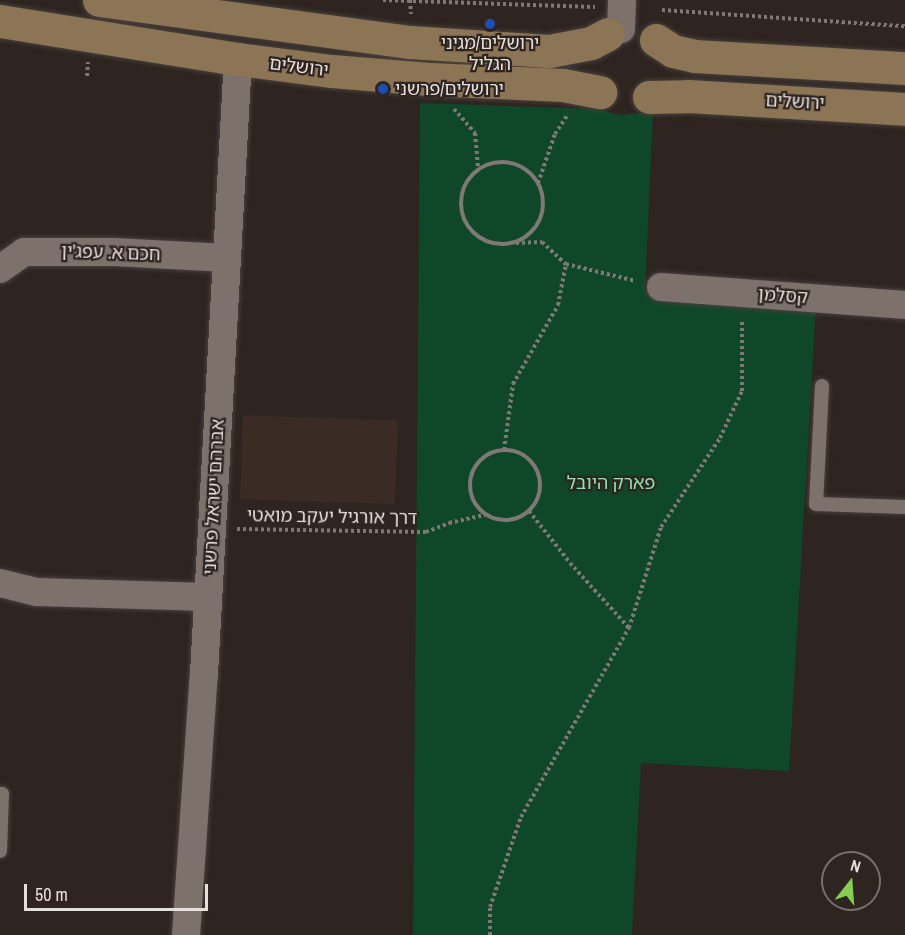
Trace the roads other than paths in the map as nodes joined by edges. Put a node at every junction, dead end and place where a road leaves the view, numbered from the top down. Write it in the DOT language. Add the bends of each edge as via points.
graph roads {
  1 [pos="99,0"];
  2 [pos="0,21"];
  3 [pos="617,21"];
  4 [pos="656,40"];
  5 [pos="238,59"];
  6 [pos="905,68"];
  7 [pos="593,90"];
  8 [pos="649,98"];
  9 [pos="905,109"];
  10 [pos="227,258"];
  11 [pos="0,269"];
  12 [pos="661,287"];
  13 [pos="905,305"];
  14 [pos="822,386"];
  15 [pos="905,507"];
  16 [pos="0,583"];
  17 [pos="208,597"];
  18 [pos="0,794"];
  19 [pos="0,850"];
  20 [pos="186,935"];
  1 -- 3 [label="street, ירושלים" via="410,42 549,51 591,43"];
  2 -- 5 [label="street, ירושלים"];
  3 -- 4 [label="street"];
  3 -- 7 [label="street" via="592,54"];
  4 -- 6 [label="street" via="673,51 694,56"];
  4 -- 8 [label="street" via="666,59 666,70"];
  5 -- 7 [label="street, ירושלים" via="429,79"];
  5 -- 10 [label="street, אברהם ישראל פרשני"];
  7 -- 8 [label="street" via="622,103"];
  8 -- 9 [label="street, ירושלים" via="688,96"];
  10 -- 11 [label="street, חכם א. עפג'ין" via="24,252"];
  10 -- 17 [label="street, אברהם ישראל פרשני"];
  12 -- 13 [label="street, קסלמן"];
  14 -- 15 [label="lane" via="816,504"];
  16 -- 17 [label="street" via="37,592"];
  17 -- 20 [label="street, אברהם ישראל פרשני"];
  18 -- 19 [label="lane"];
}
